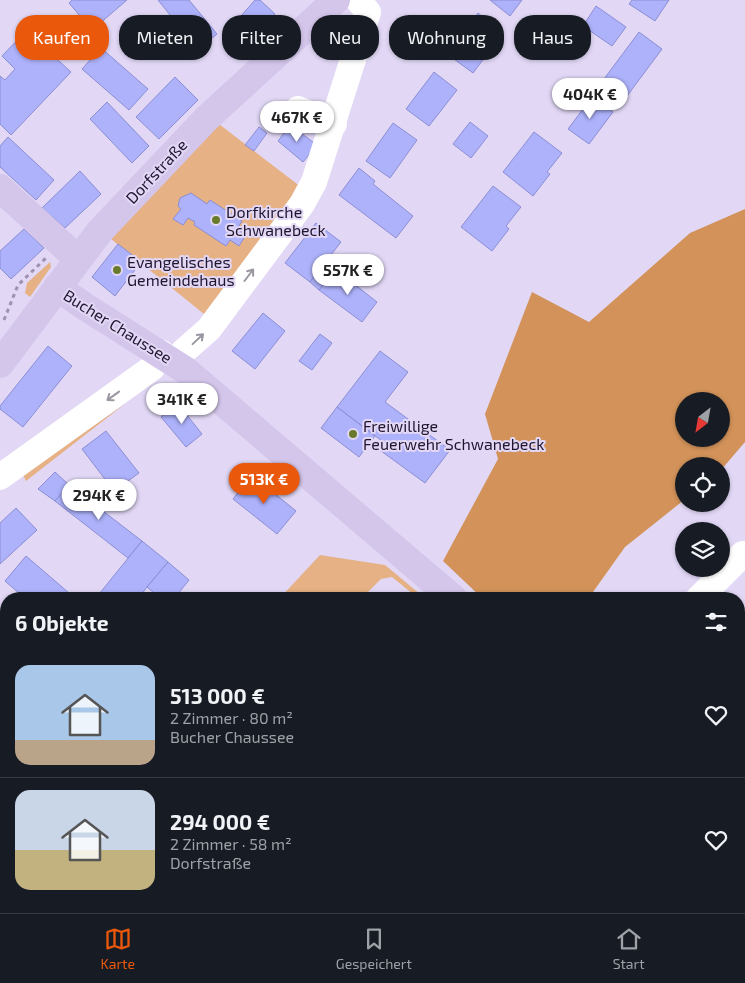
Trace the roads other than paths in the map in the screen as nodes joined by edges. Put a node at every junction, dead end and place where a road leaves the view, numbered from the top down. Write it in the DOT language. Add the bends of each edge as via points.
graph roads {
  1 [pos="336,0"];
  2 [pos="363,6"];
  3 [pos="298,109"];
  4 [pos="334,124"];
  5 [pos="0,188"];
  6 [pos="78,259"];
  7 [pos="57,287"];
  8 [pos="169,358"];
  9 [pos="0,364"];
  10 [pos="0,477"];
  11 [pos="743,554"];
  12 [pos="446,592"];
  13 [pos="705,592"];
  1 -- 6 [label="main road, Dorfstraße" via="246,80 178,147"];
  2 -- 4 [label="street"];
  3 -- 4 [label="street"];
  8 -- 4 [label="street, one-way" via="184,351 209,329 302,204 314,182"];
  5 -- 6 [label="main road"];
  6 -- 7 [label="main road, Dorfstraße"];
  7 -- 8 [label="main road, Bucher Chaussee"];
  7 -- 9 [label="main road, Dorfstraße"];
  8 -- 10 [label="street, one-way"];
  8 -- 12 [label="main road, Bucher Chaussee"];
  11 -- 13 [label="street"];
}
